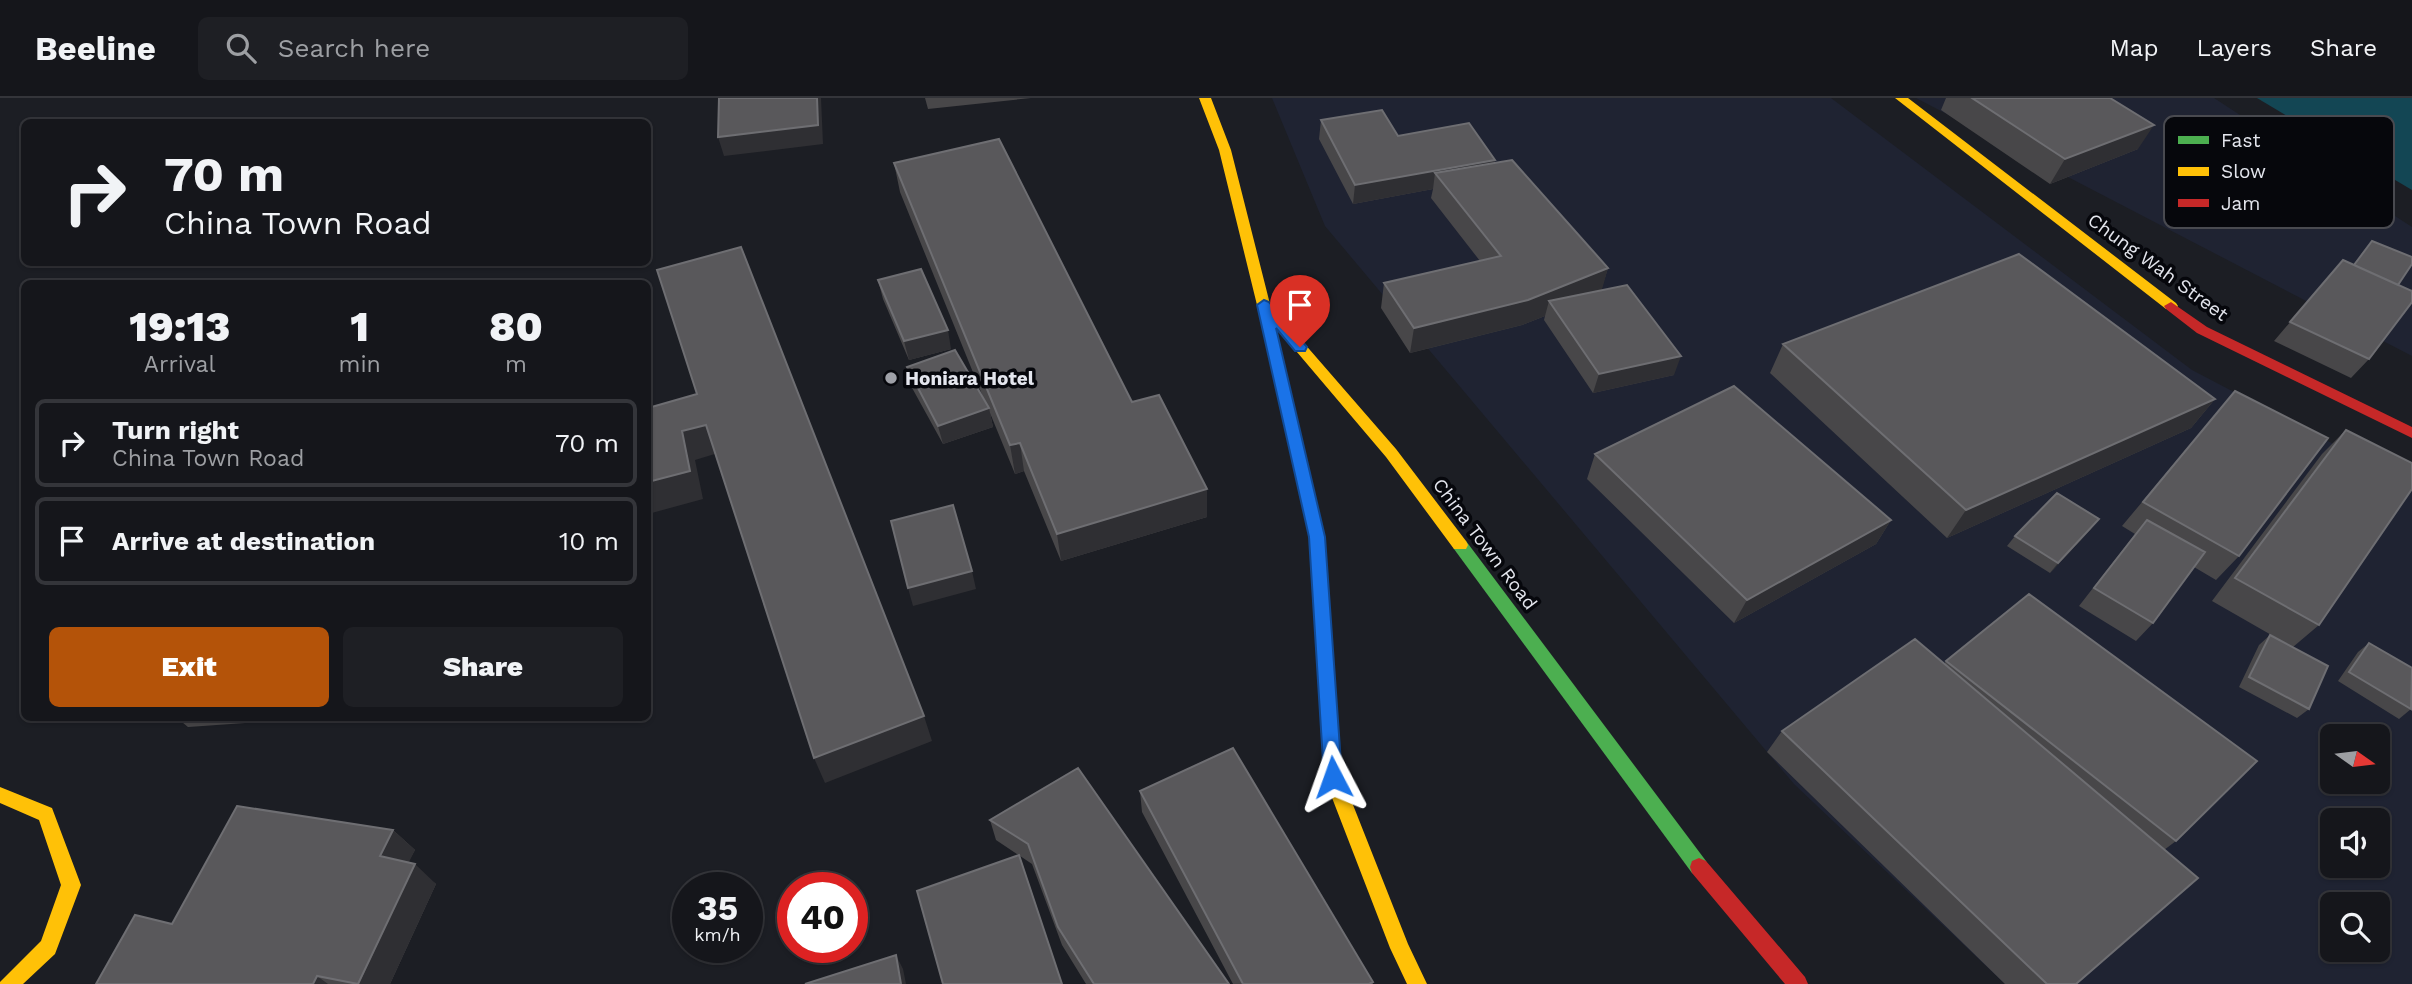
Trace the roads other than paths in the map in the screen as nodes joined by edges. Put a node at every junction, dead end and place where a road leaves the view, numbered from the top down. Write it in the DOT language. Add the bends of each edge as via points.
graph roads {
  1 [pos="1205,98"];
  2 [pos="1901,98"];
  3 [pos="1264,305"];
  4 [pos="2412,433"];
  5 [pos="0,795"];
  6 [pos="9,984"];
  7 [pos="1417,984"];
  8 [pos="1798,984"];
  1 -- 3 [label="street, China Town Road" via="1225,150"];
  2 -- 4 [label="street, Chung Wah Street" via="2202,330"];
  3 -- 7 [label="street" via="1317,537 1333,777"];
  3 -- 8 [label="street, China Town Road" via="1391,453 1703,873"];
  5 -- 6 [label="street" via="46,814 71,885 48,947"];
}
